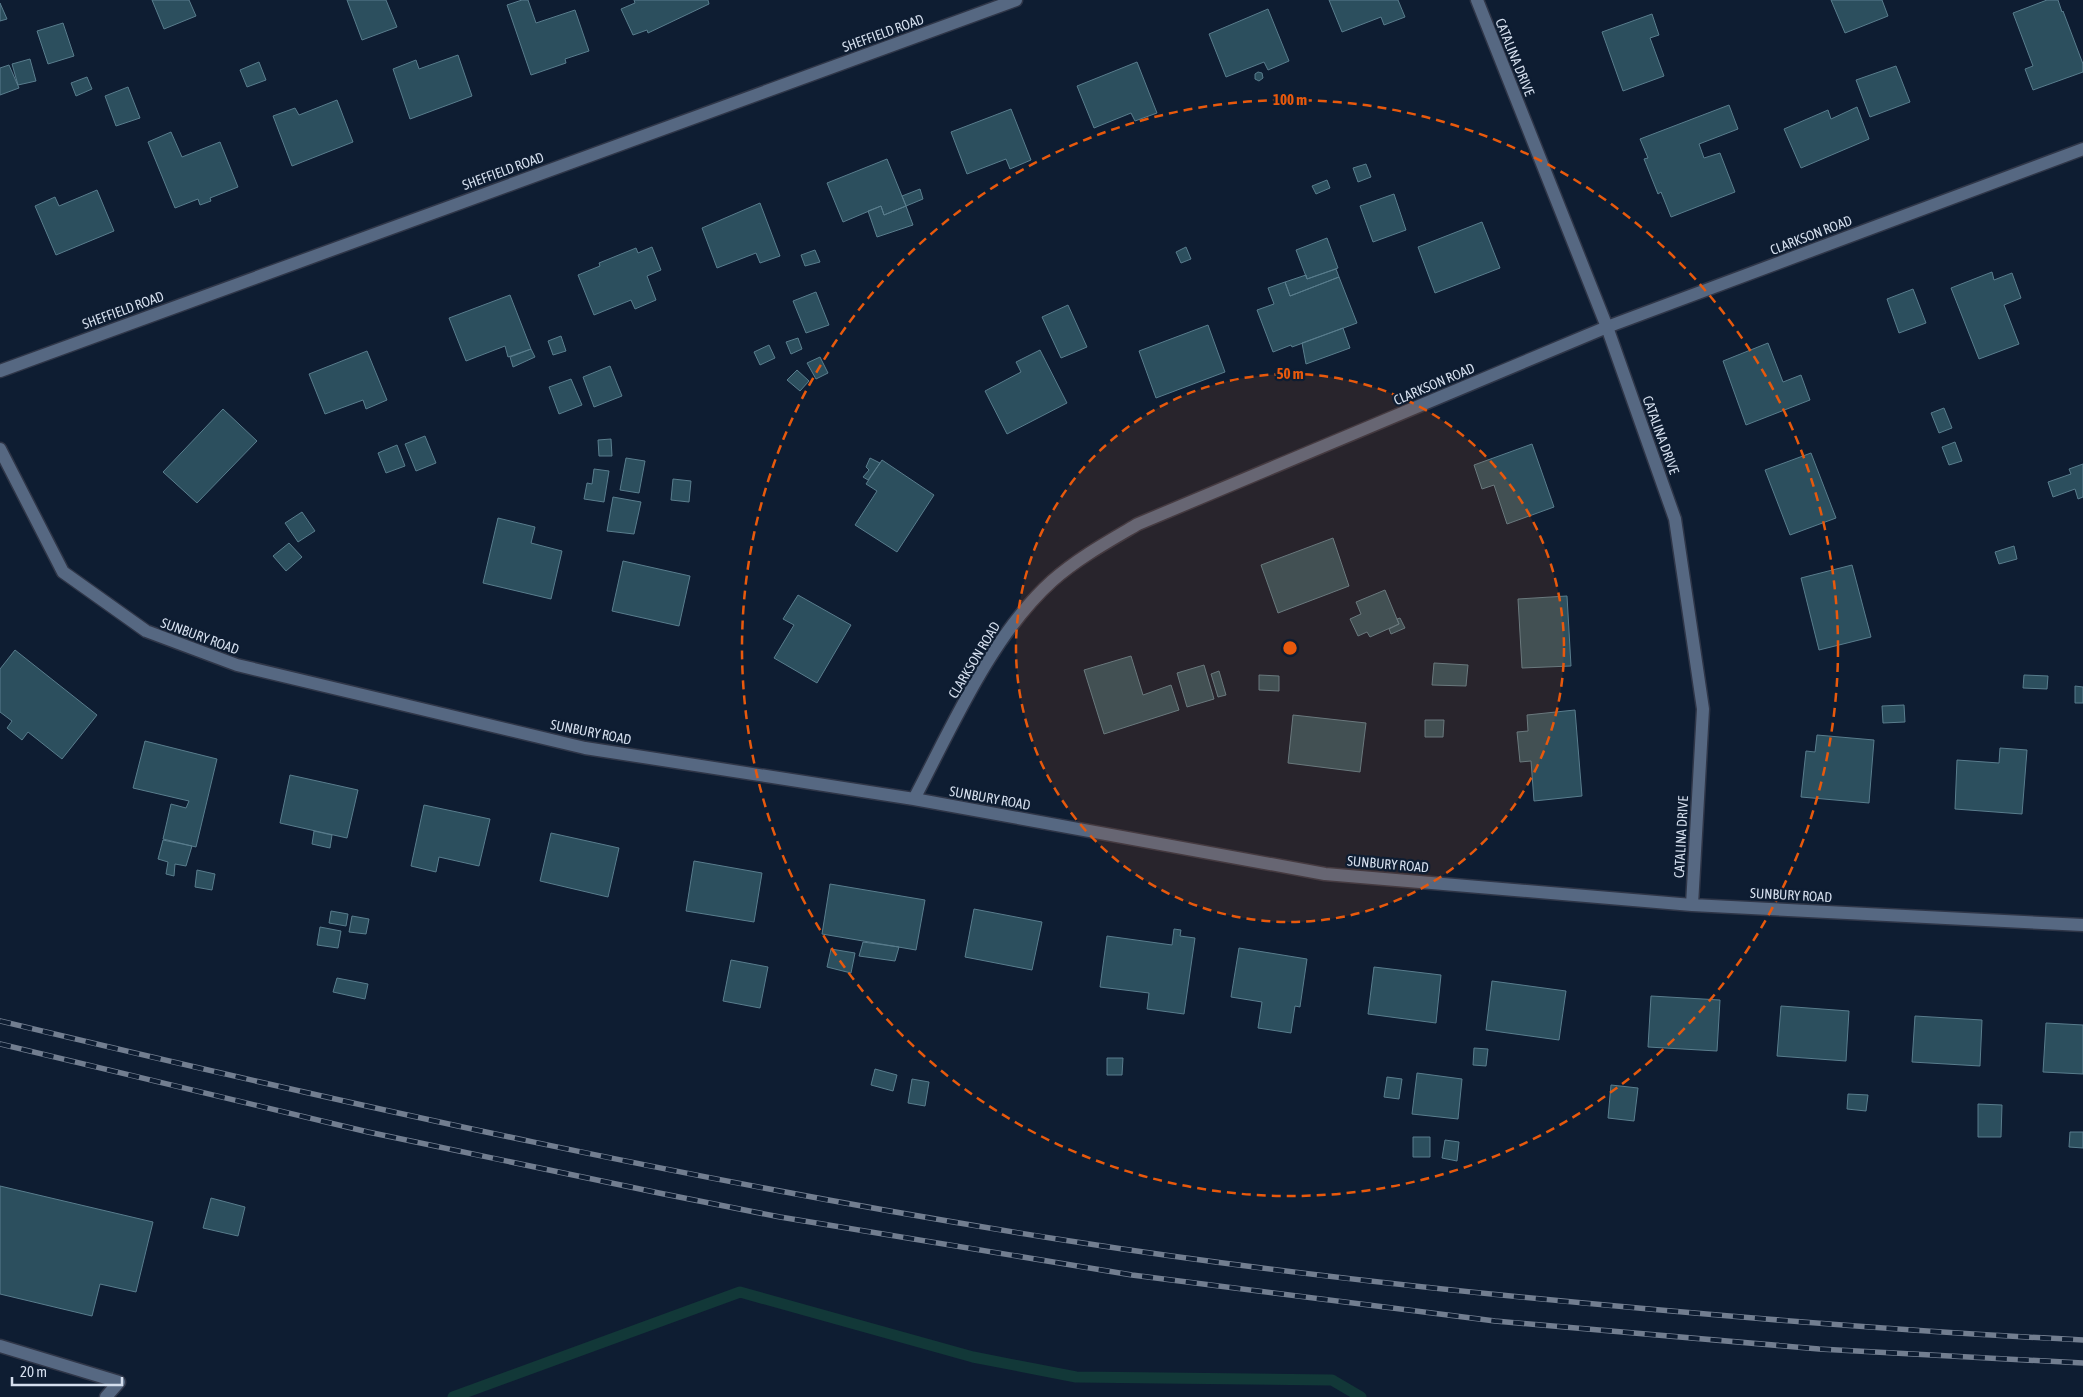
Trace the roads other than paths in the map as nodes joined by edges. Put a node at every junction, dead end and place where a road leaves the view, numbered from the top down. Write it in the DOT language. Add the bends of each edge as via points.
graph roads {
  1 [pos="1016,0"];
  2 [pos="1477,0"];
  3 [pos="2083,148"];
  4 [pos="1607,327"];
  5 [pos="0,371"];
  6 [pos="0,449"];
  7 [pos="914,799"];
  8 [pos="1692,905"];
  9 [pos="2083,925"];
  10 [pos="0,1346"];
  11 [pos="106,1397"];
  1 -- 5 [label="street, SHEFFIELD ROAD"];
  2 -- 4 [label="street, CATALINA DRIVE"];
  3 -- 4 [label="street, CLARKSON ROAD"];
  4 -- 7 [label="street, CLARKSON ROAD" via="1138,524 1093,550 1052,581 1013,624 985,665"];
  4 -- 8 [label="street, CATALINA DRIVE" via="1675,519 1703,708"];
  6 -- 7 [label="street, SUNBURY ROAD" via="63,572 146,631 237,666 585,748"];
  7 -- 8 [label="street, SUNBURY ROAD" via="1326,874"];
  8 -- 9 [label="street, SUNBURY ROAD"];
  10 -- 11 [label="street" via="118,1382"];
}
